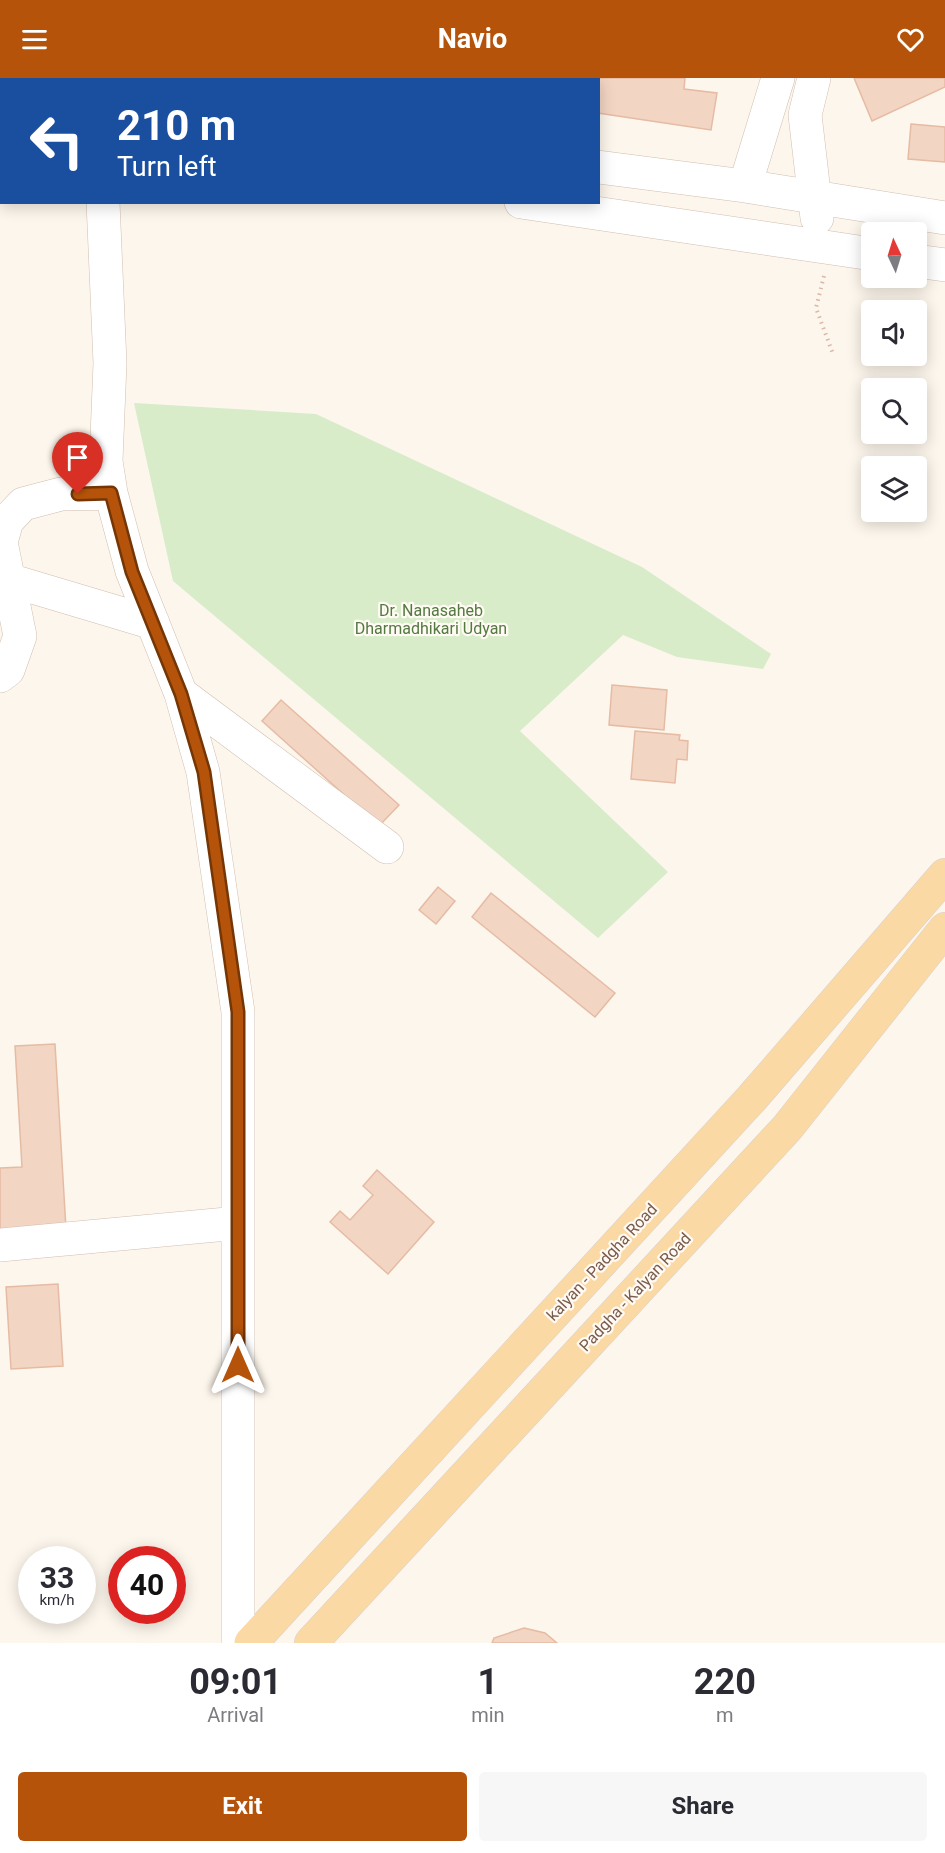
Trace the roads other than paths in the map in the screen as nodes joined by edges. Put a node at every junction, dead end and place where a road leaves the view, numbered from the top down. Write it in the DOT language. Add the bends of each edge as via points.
graph roads {
  1 [pos="778,78"];
  2 [pos="814,78"];
  3 [pos="600,167"];
  4 [pos="745,186"];
  5 [pos="813,197"];
  6 [pos="104,204"];
  7 [pos="535,204"];
  8 [pos="945,218"];
  9 [pos="829,247"];
  10 [pos="861,252"];
  11 [pos="111,493"];
  12 [pos="9,580"];
  13 [pos="153,623"];
  14 [pos="0,676"];
  15 [pos="181,694"];
  16 [pos="387,847"];
  17 [pos="945,875"];
  18 [pos="945,929"];
  19 [pos="752,1098"];
  20 [pos="787,1128"];
  21 [pos="238,1223"];
  22 [pos="0,1245"];
  23 [pos="238,1643"];
  24 [pos="251,1643"];
  25 [pos="311,1643"];
  1 -- 4 [label="street"];
  2 -- 5 [label="street" via="805,115"];
  3 -- 4 [label="street"];
  4 -- 5 [label="street"];
  5 -- 8 [label="street"];
  5 -- 9 [label="street"];
  6 -- 11 [label="street" via="111,363 106,461"];
  7 -- 9 [label="street"];
  9 -- 10 [label="street"];
  11 -- 12 [label="street" via="61,494 23,504 7,521 1,542"];
  11 -- 13 [label="street" via="132,572"];
  12 -- 13 [label="street"];
  12 -- 14 [label="street" via="20,636 8,670"];
  13 -- 15 [label="street"];
  15 -- 16 [label="street"];
  15 -- 21 [label="street" via="204,772 238,1012"];
  17 -- 19 [label="main road, kalyan - Padgha Road"];
  18 -- 20 [label="main road, Padgha - Kalyan Road"];
  19 -- 20 [label="main road"];
  19 -- 24 [label="main road, kalyan - Padgha Road"];
  20 -- 25 [label="main road, Padgha - Kalyan Road"];
  21 -- 22 [label="street"];
  21 -- 23 [label="street"];
}
